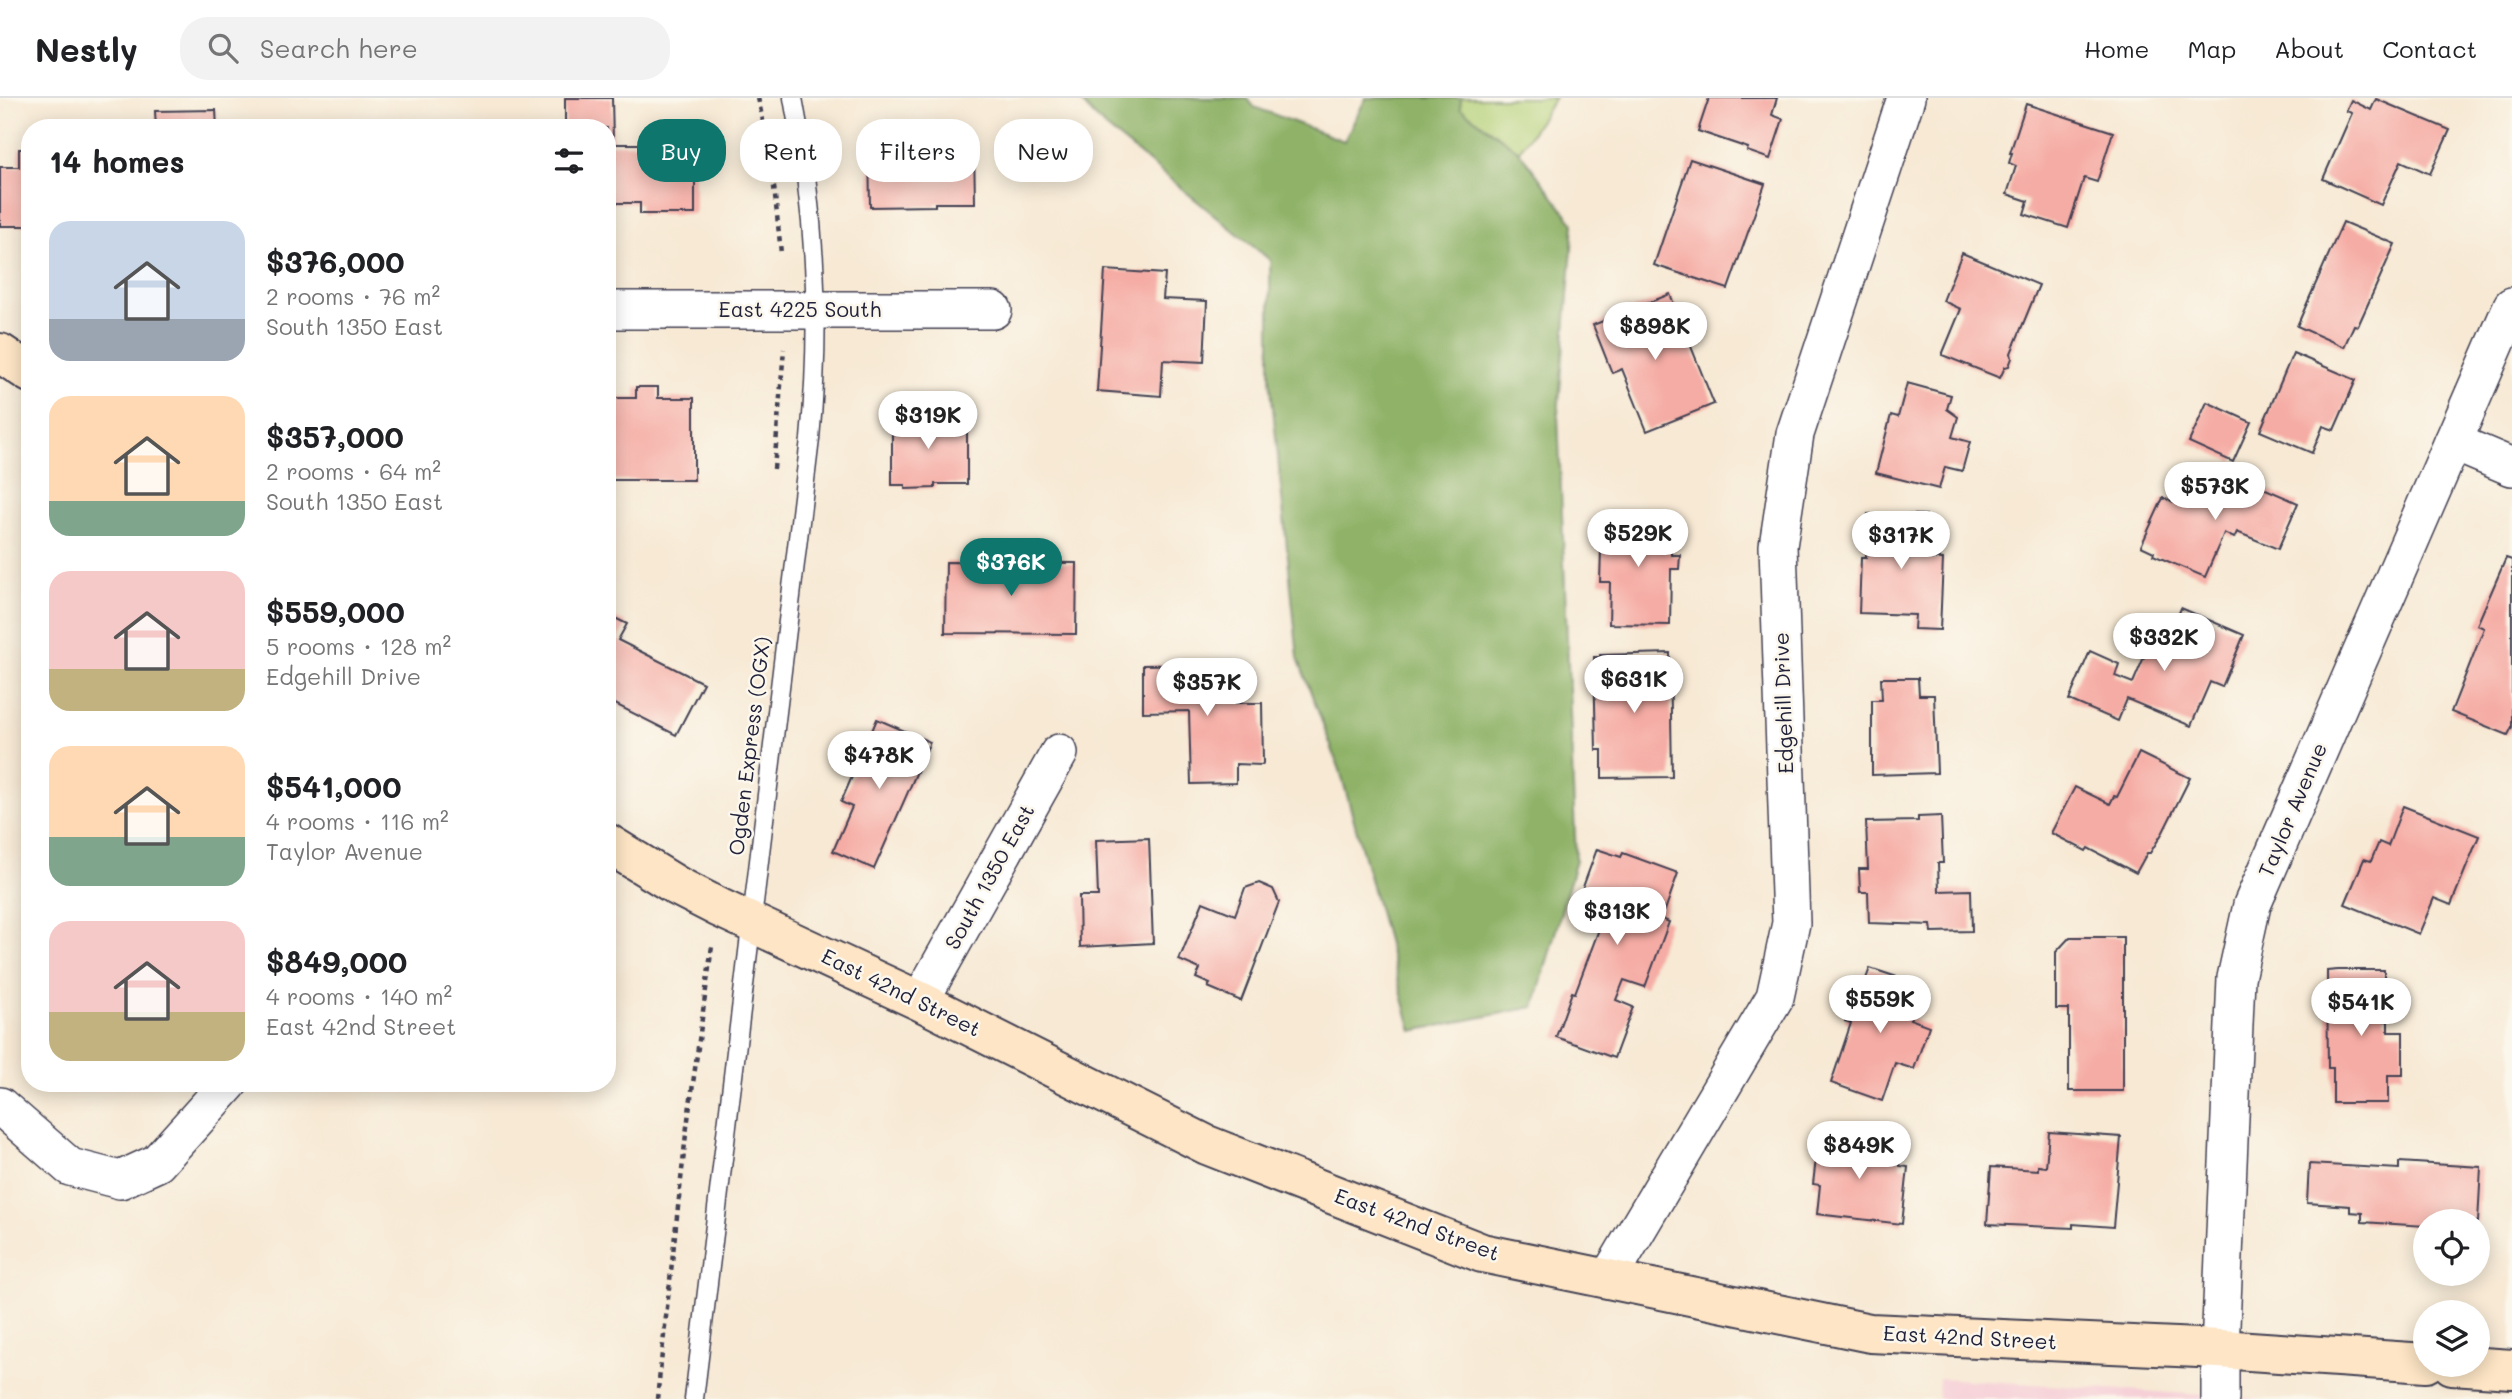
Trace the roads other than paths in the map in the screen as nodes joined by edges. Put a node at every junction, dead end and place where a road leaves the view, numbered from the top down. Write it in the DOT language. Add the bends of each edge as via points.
graph roads {
  1 [pos="793,98"];
  2 [pos="1906,98"];
  3 [pos="2512,306"];
  4 [pos="616,310"];
  5 [pos="817,310"];
  6 [pos="993,310"];
  7 [pos="0,353"];
  8 [pos="21,367"];
  9 [pos="2453,442"];
  10 [pos="2512,467"];
  11 [pos="1059,753"];
  12 [pos="616,849"];
  13 [pos="751,921"];
  14 [pos="920,1001"];
  15 [pos="221,1092"];
  16 [pos="0,1106"];
  17 [pos="1608,1279"];
  18 [pos="2220,1349"];
  19 [pos="2413,1362"];
  20 [pos="2490,1368"];
  21 [pos="2512,1369"];
  22 [pos="694,1399"];
  23 [pos="2220,1399"];
  1 -- 5 [label="lane, Ogden Express (OGX)" via="810,199"];
  2 -- 17 [label="street, Edgehill Drive" via="1796,434 1779,546 1791,923 1775,997"];
  3 -- 9 [label="street, Taylor Avenue"];
  4 -- 5 [label="street, East 4225 South"];
  5 -- 6 [label="street, East 4225 South"];
  5 -- 13 [label="lane, Ogden Express (OGX)" via="810,439"];
  7 -- 8 [label="street"];
  9 -- 10 [label="street"];
  9 -- 18 [label="street, Taylor Avenue" via="2252,905 2236,978"];
  11 -- 14 [label="street, South 1350 East"];
  12 -- 13 [label="street, East 42nd Street" via="677,886"];
  13 -- 14 [label="street, East 42nd Street"];
  13 -- 22 [label="lane, Ogden Express (OGX)"];
  14 -- 17 [label="street, East 42nd Street" via="1208,1145 1482,1254"];
  15 -- 16 [label="street" via="157,1163 120,1180 70,1167"];
  17 -- 18 [label="street, East 42nd Street" via="1870,1333"];
  18 -- 19 [label="street, East 42nd Street"];
  18 -- 23 [label="street, Taylor Avenue"];
  20 -- 21 [label="street"];
}
